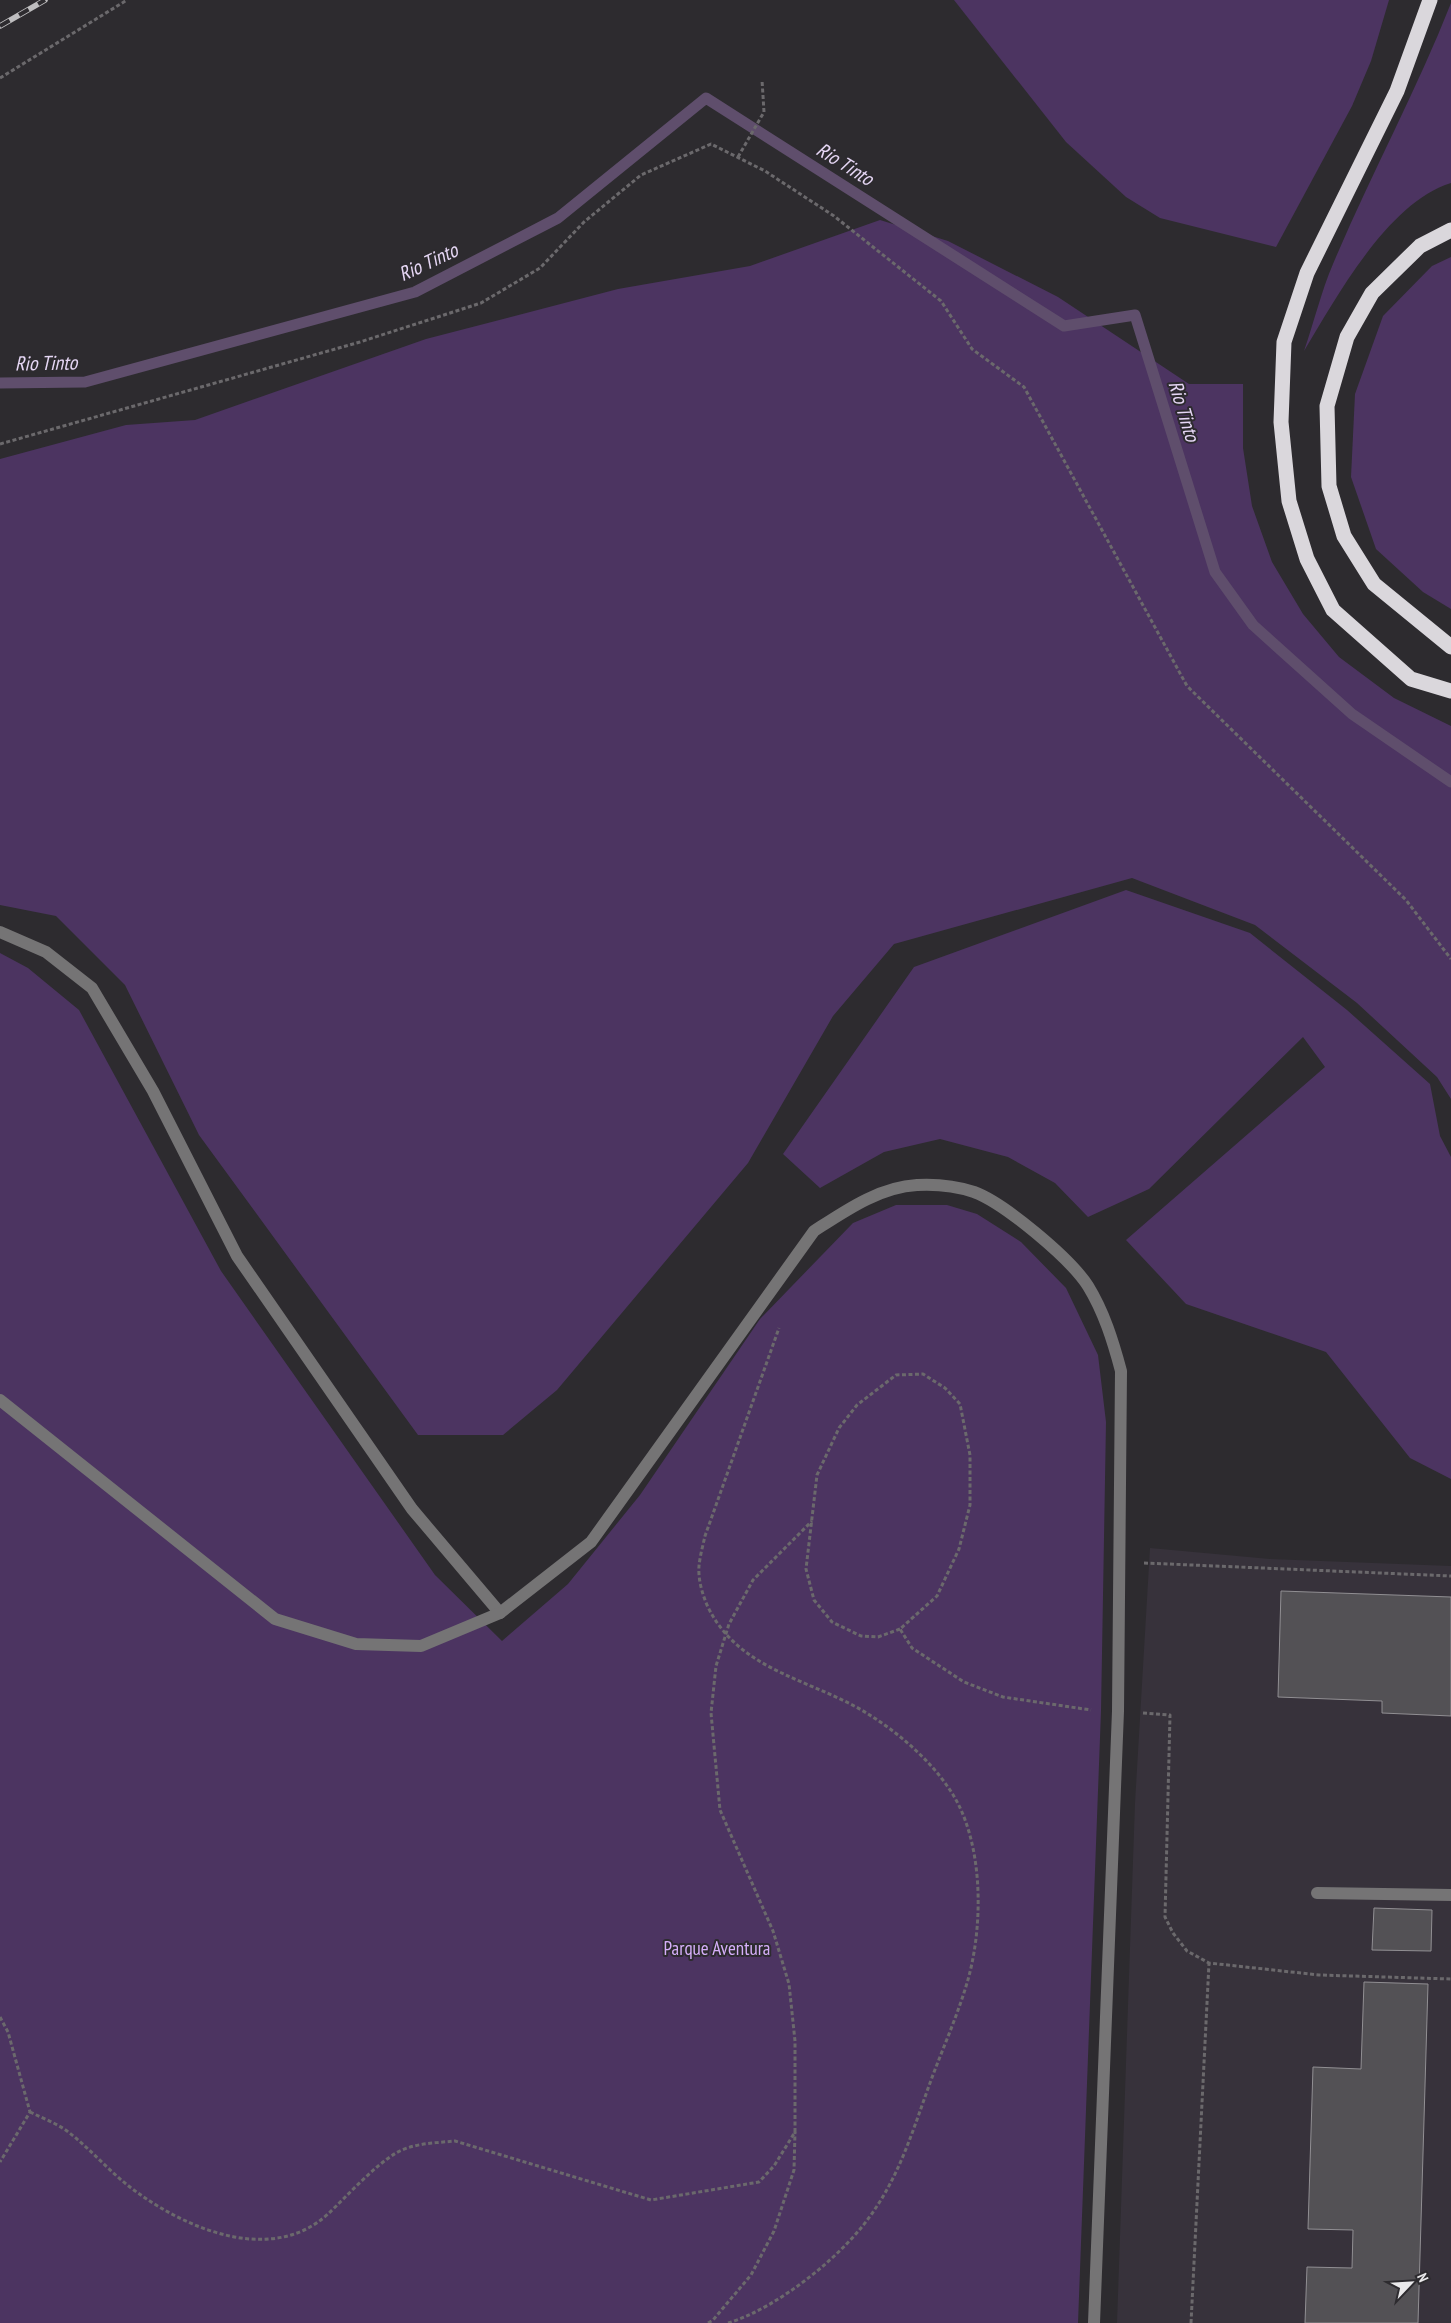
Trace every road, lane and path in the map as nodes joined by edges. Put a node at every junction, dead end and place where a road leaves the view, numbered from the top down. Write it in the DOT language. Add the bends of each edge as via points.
graph roads {
  1 [pos="127,0"];
  2 [pos="1430,0"];
  3 [pos="0,78"];
  4 [pos="762,80"];
  5 [pos="738,157"];
  6 [pos="1451,230"];
  7 [pos="0,444"];
  8 [pos="1451,647"];
  9 [pos="1451,691"];
  10 [pos="0,932"];
  11 [pos="1451,959"];
  12 [pos="780,1325"];
  13 [pos="0,1400"];
  14 [pos="812,1521"];
  15 [pos="1119,1561"];
  16 [pos="1451,1576"];
  17 [pos="500,1613"];
  18 [pos="900,1629"];
  19 [pos="726,1632"];
  20 [pos="1118,1712"];
  21 [pos="1317,1893"];
  22 [pos="1451,1895"];
  23 [pos="1209,1964"];
  24 [pos="1451,1979"];
  25 [pos="0,2017"];
  26 [pos="30,2112"];
  27 [pos="795,2132"];
  28 [pos="0,2162"];
  29 [pos="708,2323"];
  30 [pos="728,2323"];
  31 [pos="1094,2323"];
  32 [pos="1190,2323"];
  1 -- 3 [label="path"];
  2 -- 9 [label="highway" via="1396,91 1307,273 1284,342 1281,422 1289,501 1307,559 1332,610 1411,679"];
  4 -- 5 [label="path" via="764,112"];
  5 -- 7 [label="path" via="711,144 641,175 584,222 540,268 481,303 360,342"];
  5 -- 11 [label="path" via="834,216 941,301 972,349 1024,387 1187,686 1406,900"];
  6 -- 8 [label="highway" via="1420,246 1372,293 1347,337 1327,406 1329,486 1344,536 1374,584"];
  10 -- 17 [label="lane" via="46,952 92,988 153,1091 237,1256 412,1509"];
  12 -- 19 [label="path" via="705,1536 699,1568 702,1593 713,1616"];
  13 -- 17 [label="lane" via="275,1619 356,1644 421,1646"];
  14 -- 18 [label="path" via="806,1568 814,1600 832,1622 861,1636 878,1637"];
  14 -- 18 [label="path" via="817,1475 839,1428 872,1392 896,1375 923,1374 960,1404 970,1455 970,1505 959,1549 937,1596"];
  14 -- 19 [label="path" via="753,1580"];
  15 -- 16 [label="path"];
  15 -- 17 [label="lane" via="1121,1371 1109,1327 1087,1285 1052,1248 1011,1214 975,1193 951,1186 916,1185 881,1192 814,1231 591,1542"];
  15 -- 20 [label="lane"];
  18 -- 20 [label="path" via="912,1648 938,1666 964,1682 1003,1698"];
  19 -- 27 [label="path" via="716,1666 711,1713 720,1810 773,1932 789,1984 795,2041"];
  19 -- 30 [label="path" via="750,1656 868,1713 916,1750 951,1790 968,1826 977,1867 977,1917 967,1983 899,2169 875,2210 830,2260 776,2300"];
  20 -- 23 [label="path" via="1170,1715 1165,1917 1187,1952"];
  20 -- 31 [label="lane"];
  21 -- 22 [label="lane"];
  23 -- 24 [label="path" via="1319,1975"];
  23 -- 32 [label="path"];
  25 -- 26 [label="path" via="8,2032"];
  26 -- 27 [label="path" via="66,2130 138,2193 183,2220 224,2236 258,2240 279,2239 314,2227 396,2153 423,2144 455,2141 651,2200 759,2182 774,2166"];
  26 -- 28 [label="path"];
  27 -- 29 [label="path" via="794,2170 774,2231 751,2275"];
}
